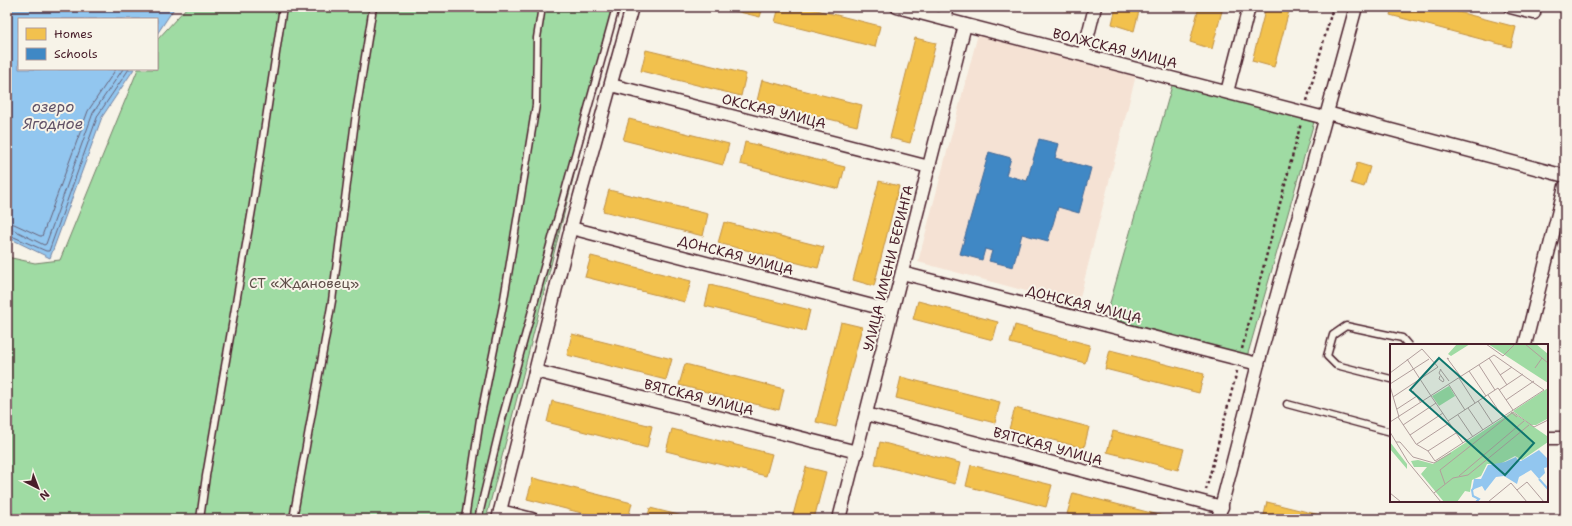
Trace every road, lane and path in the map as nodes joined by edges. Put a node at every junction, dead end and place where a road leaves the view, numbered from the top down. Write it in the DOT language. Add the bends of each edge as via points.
graph roads {
  1 [pos="283,7"];
  2 [pos="374,7"];
  3 [pos="542,7"];
  4 [pos="616,7"];
  5 [pos="632,7"];
  6 [pos="897,7"];
  7 [pos="947,7"];
  8 [pos="1095,7"];
  9 [pos="1249,7"];
  10 [pos="1333,7"];
  11 [pos="1356,7"];
  12 [pos="1510,7"];
  13 [pos="1534,13"];
  14 [pos="944,19"];
  15 [pos="965,25"];
  16 [pos="1083,55"];
  17 [pos="611,85"];
  18 [pos="1227,92"];
  19 [pos="1304,112"];
  20 [pos="1326,115"];
  21 [pos="929,166"];
  22 [pos="1565,176"];
  23 [pos="1565,186"];
  24 [pos="571,228"];
  25 [pos="902,273"];
  26 [pos="892,311"];
  27 [pos="1407,344"];
  28 [pos="1525,344"];
  29 [pos="1240,359"];
  30 [pos="1258,364"];
  31 [pos="535,371"];
  32 [pos="1390,379"];
  33 [pos="1287,404"];
  34 [pos="866,414"];
  35 [pos="1390,432"];
  36 [pos="1548,438"];
  37 [pos="1565,438"];
  38 [pos="857,452"];
  39 [pos="1202,502"];
  40 [pos="1222,507"];
  41 [pos="499,515"];
  42 [pos="200,519"];
  43 [pos="293,519"];
  44 [pos="465,519"];
  45 [pos="478,519"];
  46 [pos="532,519"];
  47 [pos="839,519"];
  48 [pos="1198,519"];
  49 [pos="1218,519"];
  1 -- 42 [label="lane"];
  2 -- 43 [label="lane" via="356,113 332,301"];
  3 -- 44 [label="lane" via="537,38 536,105 503,305 480,419"];
  4 -- 45 [label="lane" via="502,419"];
  5 -- 17 [label="street"];
  6 -- 14 [label="street, ВОЛЖСКАЯ УЛИЦА"];
  7 -- 14 [label="street"];
  8 -- 16 [label="street"];
  9 -- 18 [label="street"];
  10 -- 19 [label="path"];
  11 -- 20 [label="street"];
  12 -- 13 [label="street"];
  14 -- 15 [label="street, ВОЛЖСКАЯ УЛИЦА"];
  15 -- 16 [label="street, ВОЛЖСКАЯ УЛИЦА"];
  15 -- 21 [label="street, УЛИЦА ИМЕНИ БЕРИНГА"];
  16 -- 18 [label="street, ВОЛЖСКАЯ УЛИЦА"];
  17 -- 21 [label="street, ОКСКАЯ УЛИЦА"];
  17 -- 24 [label="street"];
  18 -- 19 [label="street, ВОЛЖСКАЯ УЛИЦА"];
  19 -- 20 [label="street, ВОЛЖСКАЯ УЛИЦА"];
  19 -- 29 [label="path"];
  20 -- 22 [label="street, ВОЛЖСКАЯ УЛИЦА"];
  20 -- 30 [label="street"];
  21 -- 25 [label="street, УЛИЦА ИМЕНИ БЕРИНГА"];
  23 -- 28 [label="street"];
  24 -- 26 [label="street, ДОНСКАЯ УЛИЦА"];
  24 -- 31 [label="street"];
  25 -- 26 [label="street, УЛИЦА ИМЕНИ БЕРИНГА"];
  25 -- 29 [label="street, ДОНСКАЯ УЛИЦА"];
  26 -- 34 [label="street, УЛИЦА ИМЕНИ БЕРИНГА"];
  27 -- 32 [label="lane" via="1402,338 1346,326 1333,335 1327,356 1336,365"];
  29 -- 30 [label="street, ДОНСКАЯ УЛИЦА"];
  29 -- 39 [label="path"];
  30 -- 40 [label="street"];
  31 -- 38 [label="street, ВЯТСКАЯ УЛИЦА"];
  31 -- 41 [label="street"];
  33 -- 35 [label="lane"];
  34 -- 38 [label="street, УЛИЦА ИМЕНИ БЕРИНГА"];
  34 -- 39 [label="street, ВЯТСКАЯ УЛИЦА"];
  36 -- 37 [label="street"];
  38 -- 47 [label="street, УЛИЦА ИМЕНИ БЕРИНГА"];
  39 -- 40 [label="street, ВЯТСКАЯ УЛИЦА"];
  39 -- 48 [label="path"];
  40 -- 49 [label="street"];
  41 -- 46 [label="street"];
}
